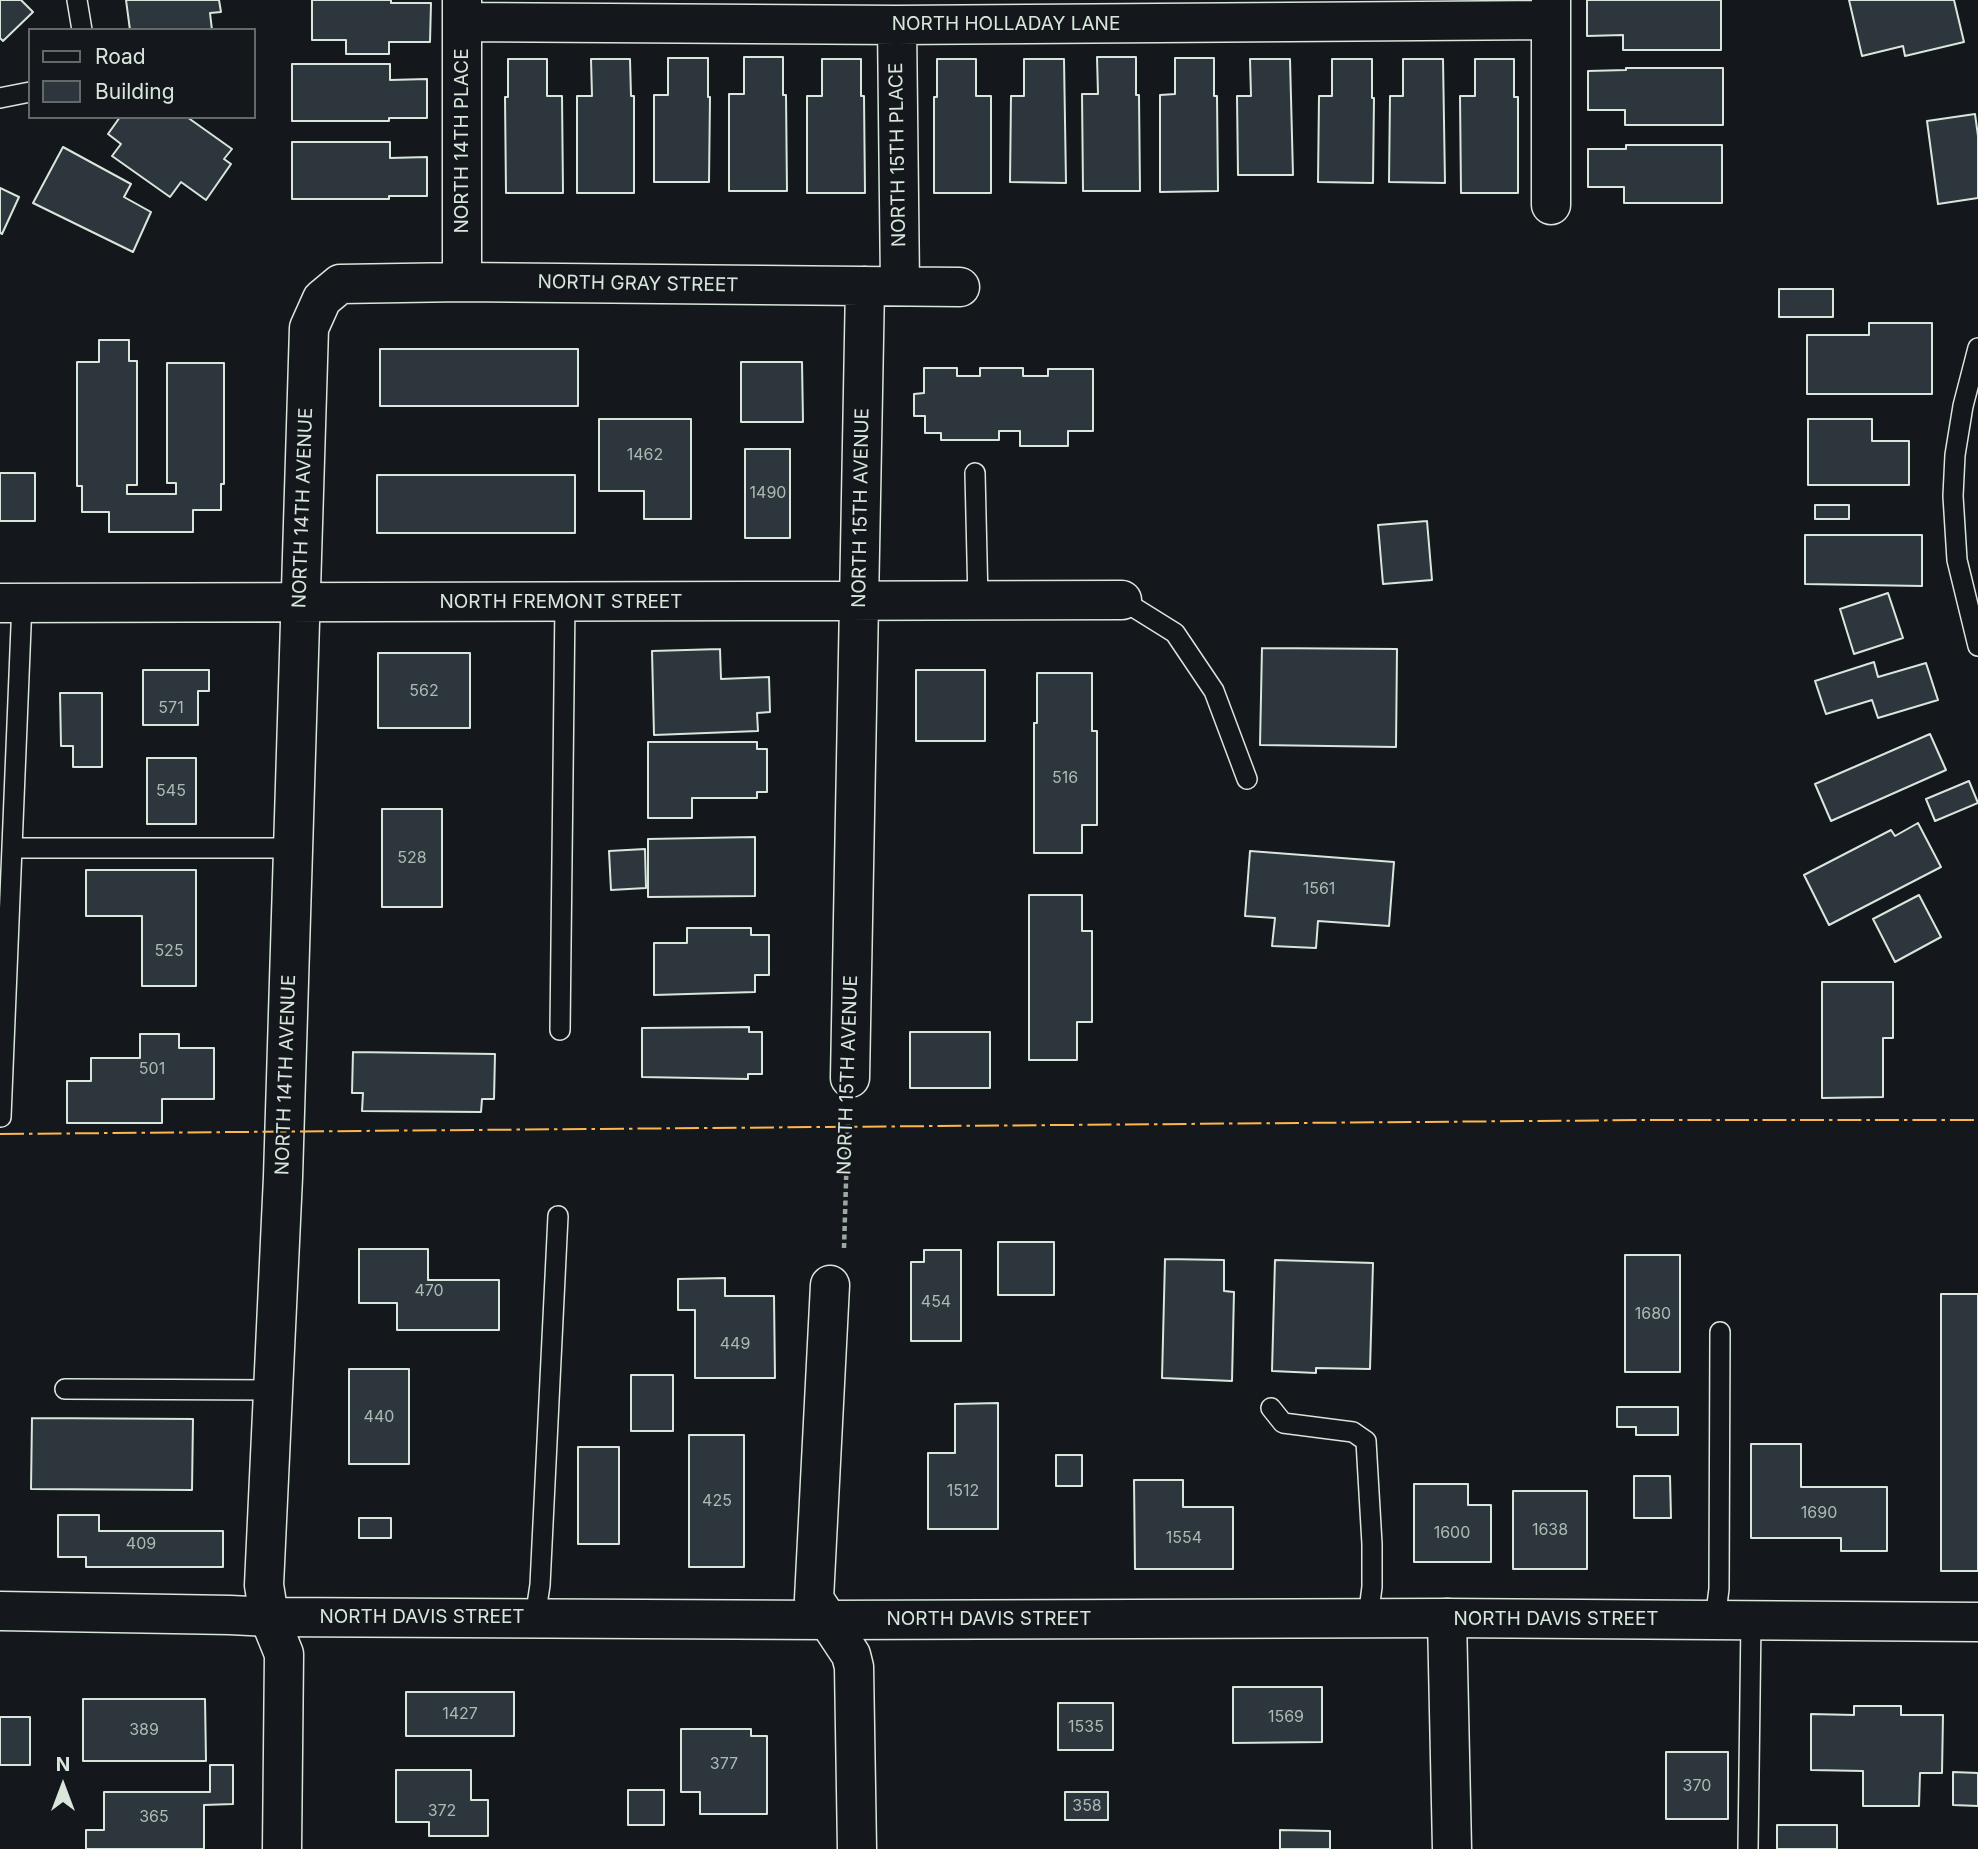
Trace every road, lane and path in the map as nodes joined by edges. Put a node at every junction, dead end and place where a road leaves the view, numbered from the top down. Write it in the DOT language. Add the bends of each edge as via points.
graph roads {
  1 [pos="77,0"];
  2 [pos="1551,10"];
  3 [pos="462,11"];
  4 [pos="897,25"];
  5 [pos="82,28"];
  6 [pos="28,92"];
  7 [pos="0,98"];
  8 [pos="1551,205"];
  9 [pos="462,282"];
  10 [pos="883,286"];
  11 [pos="960,287"];
  12 [pos="322,299"];
  13 [pos="1978,348"];
  14 [pos="975,473"];
  15 [pos="1122,600"];
  16 [pos="978,601"];
  17 [pos="300,602"];
  18 [pos="565,602"];
  19 [pos="11,603"];
  20 [pos="859,603"];
  21 [pos="1978,646"];
  22 [pos="1247,779"];
  23 [pos="13,848"];
  24 [pos="293,848"];
  25 [pos="560,1030"];
  26 [pos="850,1078"];
  27 [pos="1,1117"];
  28 [pos="558,1216"];
  29 [pos="830,1285"];
  30 [pos="1720,1332"];
  31 [pos="65,1389"];
  32 [pos="273,1390"];
  33 [pos="1271,1408"];
  34 [pos="0,1611"];
  35 [pos="269,1618"];
  36 [pos="535,1618"];
  37 [pos="1368,1618"];
  38 [pos="1447,1618"];
  39 [pos="827,1620"];
  40 [pos="1733,1620"];
  41 [pos="1978,1622"];
  42 [pos="282,1849"];
  43 [pos="857,1849"];
  44 [pos="1452,1849"];
  45 [pos="1748,1849"];
  1 -- 5 [label="lane"];
  2 -- 4 [label="street, NORTH HOLLADAY LANE"];
  2 -- 8 [label="street"];
  3 -- 4 [label="street, NORTH HOLLADAY LANE"];
  3 -- 9 [label="street, NORTH 14TH PLACE"];
  4 -- 10 [label="street, NORTH 15TH PLACE"];
  6 -- 7 [label="lane"];
  9 -- 10 [label="street, NORTH GRAY STREET"];
  9 -- 12 [label="street, NORTH GRAY STREET" via="340,284"];
  10 -- 11 [label="street, NORTH GRAY STREET"];
  10 -- 20 [label="street, NORTH 15TH AVENUE"];
  12 -- 17 [label="street, NORTH 14TH AVENUE" via="309,328"];
  13 -- 21 [label="lane" via="1963,406 1953,496 1957,560"];
  14 -- 16 [label="lane"];
  15 -- 16 [label="street, NORTH FREMONT STREET"];
  15 -- 22 [label="lane" via="1175,633 1214,691"];
  16 -- 20 [label="street, NORTH FREMONT STREET"];
  17 -- 18 [label="street, NORTH FREMONT STREET"];
  17 -- 19 [label="street, NORTH FREMONT STREET"];
  17 -- 24 [label="street, NORTH 14TH AVENUE"];
  18 -- 20 [label="street, NORTH FREMONT STREET"];
  18 -- 25 [label="lane"];
  19 -- 23 [label="lane"];
  20 -- 26 [label="street, NORTH 15TH AVENUE"];
  23 -- 24 [label="lane"];
  23 -- 27 [label="lane"];
  24 -- 32 [label="street, NORTH 14TH AVENUE"];
  26 -- 29 [label="path, NORTH 15TH AVENUE" via="845,1244"];
  28 -- 36 [label="lane"];
  29 -- 39 [label="street" via="814,1585 814,1599"];
  30 -- 40 [label="lane" via="1719,1589"];
  31 -- 32 [label="lane"];
  32 -- 35 [label="street, NORTH 14TH AVENUE" via="264,1585"];
  33 -- 37 [label="lane" via="1283,1423 1353,1432 1366,1441 1372,1544"];
  34 -- 35 [label="street, NORTH DAVIS STREET"];
  35 -- 36 [label="street, NORTH DAVIS STREET"];
  35 -- 42 [label="street, NORTH 14TH AVENUE" via="284,1654"];
  36 -- 39 [label="street, NORTH DAVIS STREET"];
  37 -- 38 [label="street, NORTH DAVIS STREET"];
  37 -- 39 [label="street, NORTH DAVIS STREET"];
  38 -- 40 [label="street, NORTH DAVIS STREET"];
  38 -- 44 [label="street"];
  39 -- 43 [label="street" via="854,1667"];
  40 -- 41 [label="street, NORTH DAVIS STREET"];
  40 -- 45 [label="lane"];
}
